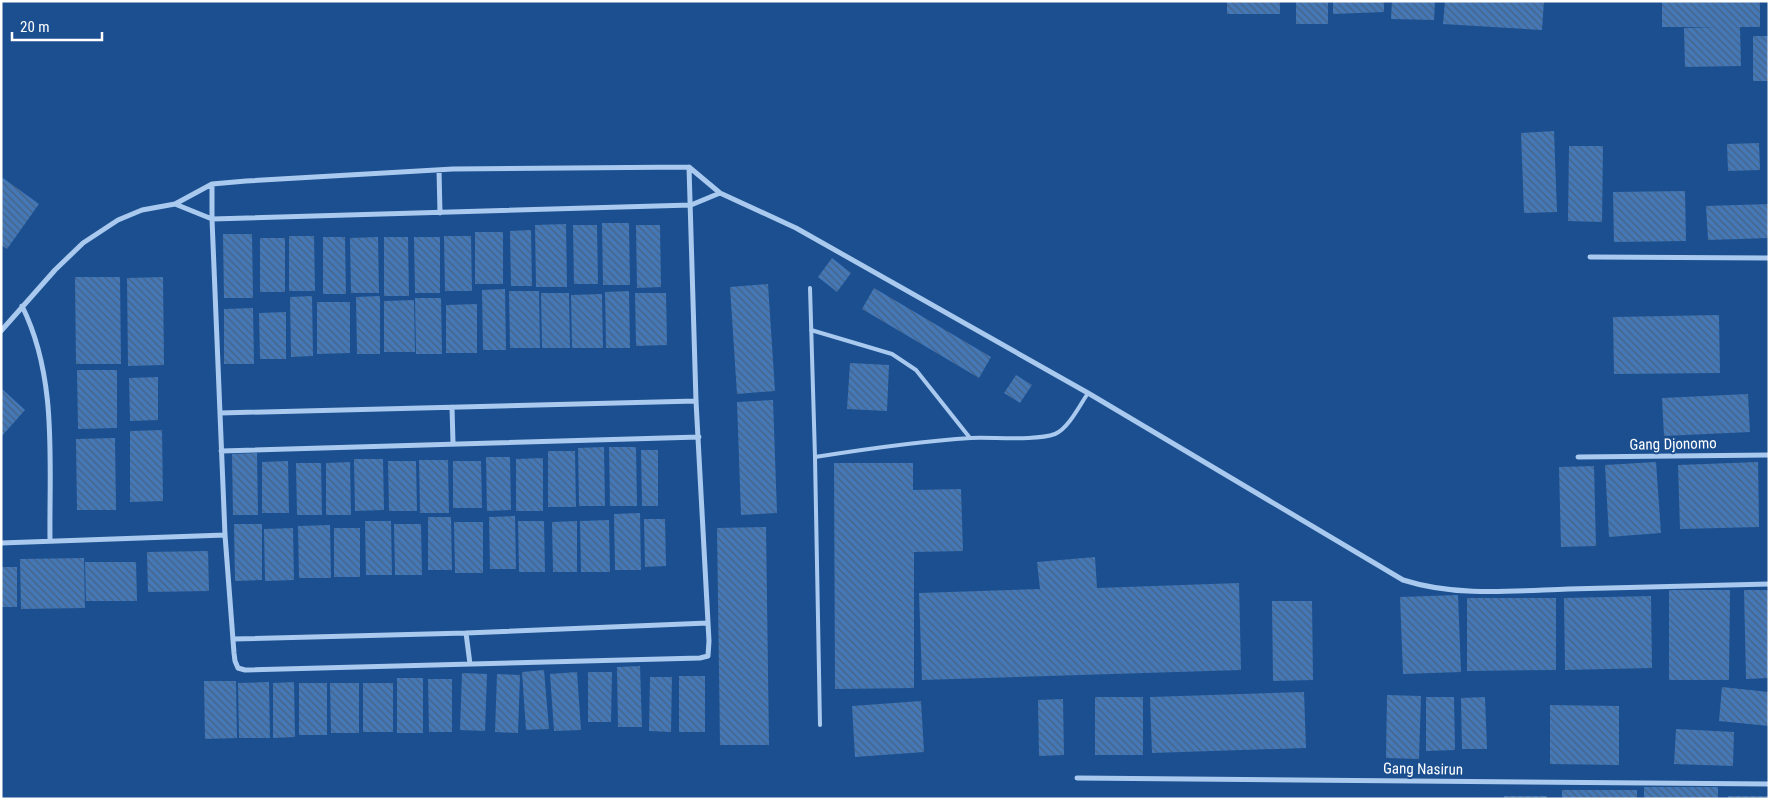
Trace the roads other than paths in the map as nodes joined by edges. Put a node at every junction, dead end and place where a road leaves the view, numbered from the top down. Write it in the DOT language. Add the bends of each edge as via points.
graph roads {
  1 [pos="688,167"];
  2 [pos="439,170"];
  3 [pos="212,184"];
  4 [pos="720,194"];
  5 [pos="175,204"];
  6 [pos="691,205"];
  7 [pos="440,213"];
  8 [pos="212,219"];
  9 [pos="1590,257"];
  10 [pos="1769,258"];
  11 [pos="810,288"];
  12 [pos="22,306"];
  13 [pos="811,330"];
  14 [pos="1,332"];
  15 [pos="1088,393"];
  16 [pos="696,401"];
  17 [pos="452,407"];
  18 [pos="220,413"];
  19 [pos="699,437"];
  20 [pos="970,438"];
  21 [pos="453,443"];
  22 [pos="221,451"];
  23 [pos="1769,455"];
  24 [pos="816,457"];
  25 [pos="1578,457"];
  26 [pos="225,535"];
  27 [pos="50,541"];
  28 [pos="1,542"];
  29 [pos="1769,584"];
  30 [pos="708,624"];
  31 [pos="466,634"];
  32 [pos="233,639"];
  33 [pos="470,664"];
  34 [pos="820,725"];
  35 [pos="1077,778"];
  36 [pos="1769,784"];
  1 -- 2 [label="street"];
  1 -- 4 [label="street"];
  1 -- 6 [label="street"];
  2 -- 3 [label="street"];
  2 -- 7 [label="street"];
  3 -- 5 [label="street"];
  3 -- 8 [label="street"];
  4 -- 6 [label="street"];
  4 -- 15 [label="street" via="796,228"];
  5 -- 8 [label="street"];
  5 -- 12 [label="street" via="126,216 83,243"];
  6 -- 7 [label="street"];
  6 -- 16 [label="street"];
  7 -- 8 [label="street"];
  8 -- 18 [label="street"];
  9 -- 10 [label="street"];
  11 -- 13 [label="lane"];
  12 -- 14 [label="street"];
  12 -- 27 [label="street" via="31,324 43,371 49,419"];
  13 -- 20 [label="lane" via="892,354 916,370"];
  13 -- 24 [label="lane"];
  15 -- 20 [label="lane" via="1066,425 1054,434"];
  15 -- 29 [label="street" via="1381,568 1422,586 1493,591"];
  16 -- 17 [label="street"];
  16 -- 19 [label="street"];
  17 -- 18 [label="street"];
  17 -- 21 [label="street"];
  18 -- 22 [label="street"];
  19 -- 21 [label="street"];
  19 -- 30 [label="street"];
  20 -- 24 [label="lane"];
  21 -- 22 [label="street"];
  22 -- 26 [label="street"];
  23 -- 25 [label="street, Gang Djonomo"];
  24 -- 34 [label="lane"];
  26 -- 27 [label="street"];
  26 -- 32 [label="street"];
  27 -- 28 [label="street"];
  30 -- 31 [label="street"];
  30 -- 33 [label="street" via="709,655 705,657"];
  31 -- 32 [label="street"];
  31 -- 33 [label="street"];
  32 -- 33 [label="street" via="235,661 238,668 245,670"];
  35 -- 36 [label="street, Gang Nasirun"];
}
